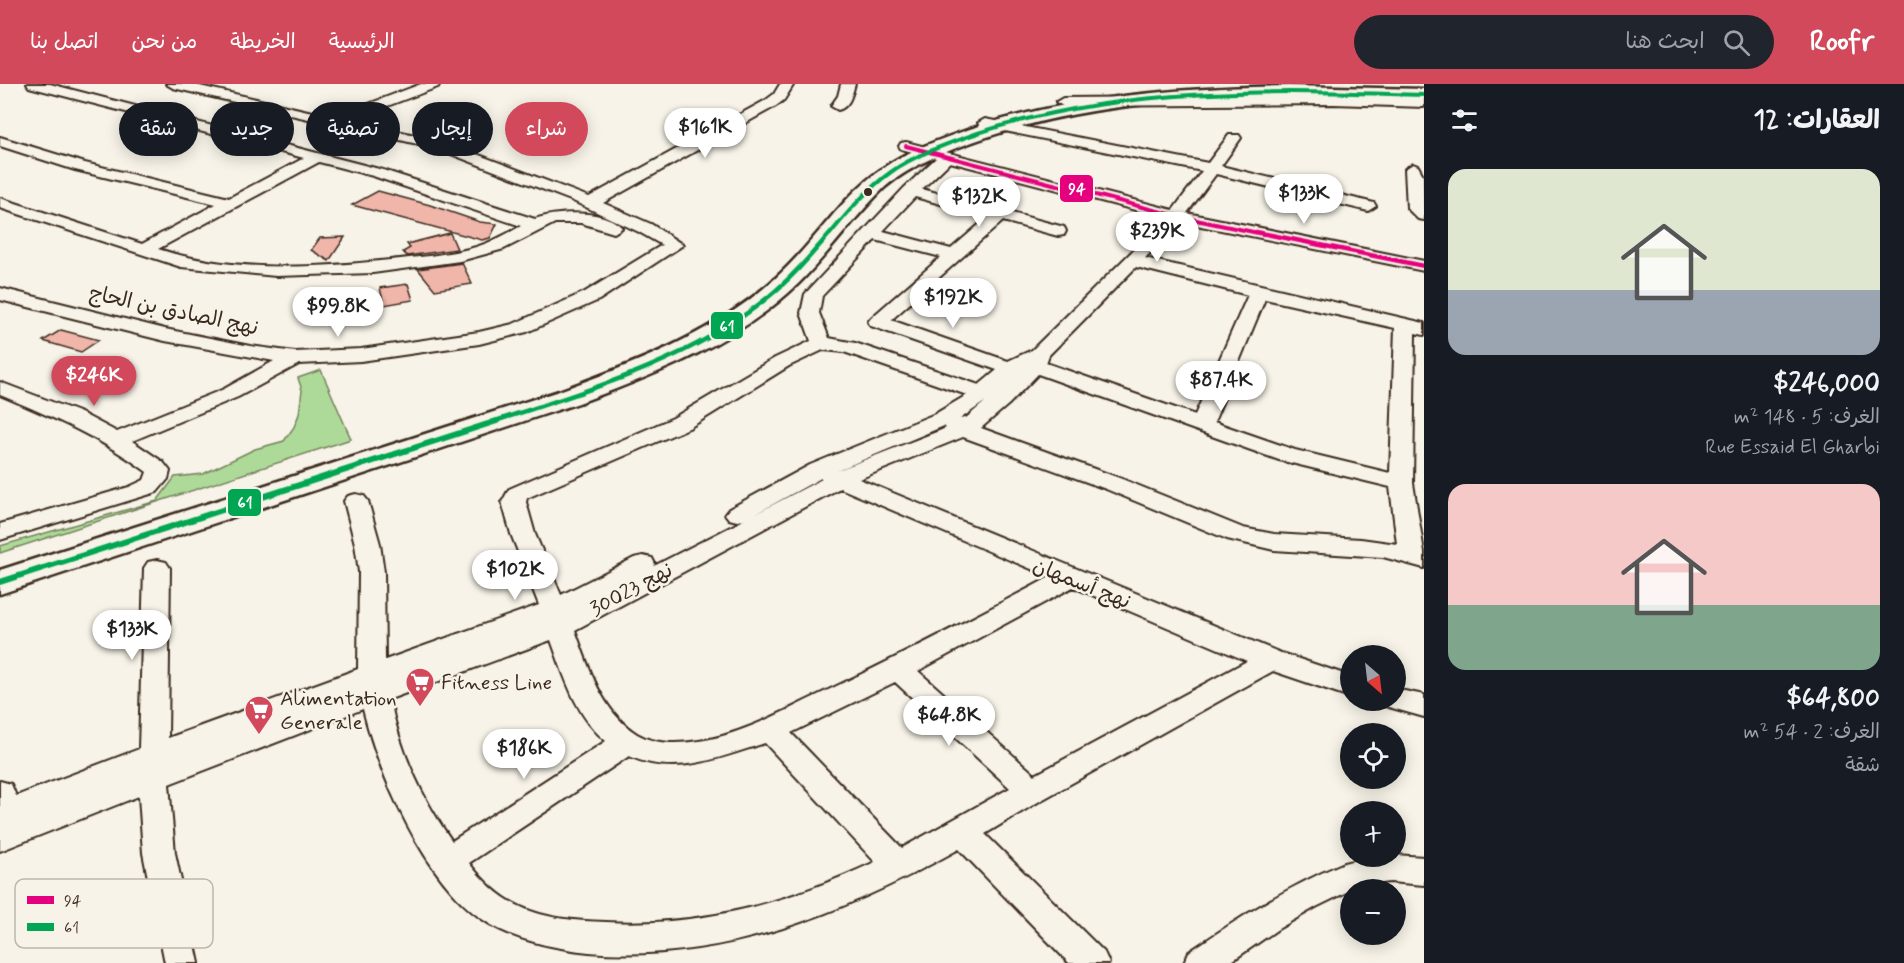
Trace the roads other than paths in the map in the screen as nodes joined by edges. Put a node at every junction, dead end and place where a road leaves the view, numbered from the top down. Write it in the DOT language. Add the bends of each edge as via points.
graph roads {
  1 [pos="34,84"];
  2 [pos="174,84"];
  3 [pos="433,84"];
  4 [pos="770,84"];
  5 [pos="787,84"];
  6 [pos="848,84"];
  7 [pos="1137,84"];
  8 [pos="1340,84"];
  9 [pos="1368,85"];
  10 [pos="256,87"];
  11 [pos="1424,88"];
  12 [pos="233,89"];
  13 [pos="1424,95"];
  14 [pos="386,102"];
  15 [pos="1063,102"];
  16 [pos="1424,103"];
  17 [pos="838,106"];
  18 [pos="306,111"];
  19 [pos="986,123"];
  20 [pos="400,135"];
  21 [pos="1234,138"];
  22 [pos="0,141"];
  23 [pos="926,152"];
  24 [pos="318,158"];
  25 [pos="1209,168"];
  26 [pos="1413,168"];
  27 [pos="909,191"];
  28 [pos="585,201"];
  29 [pos="0,203"];
  30 [pos="231,203"];
  31 [pos="1368,206"];
  32 [pos="1424,215"];
  33 [pos="999,216"];
  34 [pos="1177,216"];
  35 [pos="536,225"];
  36 [pos="1058,231"];
  37 [pos="873,234"];
  38 [pos="671,248"];
  39 [pos="142,250"];
  40 [pos="953,255"];
  41 [pos="1134,261"];
  42 [pos="1424,266"];
  43 [pos="1258,292"];
  44 [pos="0,294"];
  45 [pos="1414,327"];
  46 [pos="822,343"];
  47 [pos="295,358"];
  48 [pos="1026,364"];
  49 [pos="0,388"];
  50 [pos="994,396"];
  51 [pos="953,424"];
  52 [pos="1201,426"];
  53 [pos="116,440"];
  54 [pos="828,475"];
  55 [pos="1401,483"];
  56 [pos="356,501"];
  57 [pos="0,532"];
  58 [pos="1417,551"];
  59 [pos="0,563"];
  60 [pos="157,568"];
  61 [pos="1069,578"];
  62 [pos="0,582"];
  63 [pos="556,619"];
  64 [pos="1270,660"];
  65 [pos="898,669"];
  66 [pos="373,683"];
  67 [pos="1340,684"];
  68 [pos="1406,702"];
  69 [pos="1424,706"];
  70 [pos="771,730"];
  71 [pos="627,742"];
  72 [pos="153,766"];
  73 [pos="1032,790"];
  74 [pos="2,819"];
  75 [pos="963,832"];
  76 [pos="448,860"];
  77 [pos="897,864"];
  78 [pos="1424,871"];
  79 [pos="164,879"];
  80 [pos="179,948"];
  81 [pos="182,963"];
  82 [pos="1092,963"];
  83 [pos="1201,963"];
  1 -- 24 [label="street"];
  2 -- 12 [label="street" via="212,92"];
  3 -- 14 [label="street"];
  4 -- 28 [label="street" via="763,94"];
  5 -- 28 [label="street" via="771,103"];
  6 -- 17 [label="street"];
  7 -- 23 [label="highway" via="1074,91 999,107 944,127"];
  8 -- 9 [label="highway"];
  9 -- 11 [label="highway"];
  10 -- 12 [label="street"];
  12 -- 18 [label="street"];
  13 -- 15 [label="highway" via="1201,87 1131,91"];
  15 -- 16 [label="street" via="1331,99"];
  15 -- 19 [label="highway"];
  19 -- 23 [label="highway" via="952,136"];
  19 -- 25 [label="street"];
  20 -- 28 [label="street" via="440,145"];
  21 -- 25 [label="street, نهج 30023"];
  22 -- 30 [label="street" via="80,167"];
  23 -- 27 [label="street"];
  23 -- 34 [label="street"];
  23 -- 59 [label="highway" via="874,168 766,275 699,322 654,345 502,404"];
  23 -- 62 [label="highway" via="893,171 875,187 789,279 760,303 672,356 547,405"];
  24 -- 30 [label="street"];
  24 -- 35 [label="street" via="410,183"];
  25 -- 31 [label="street"];
  25 -- 34 [label="street, نهج 30023"];
  26 -- 32 [label="street" via="1414,208"];
  27 -- 33 [label="street"];
  27 -- 37 [label="street"];
  28 -- 38 [label="street"];
  29 -- 39 [label="street"];
  30 -- 39 [label="street"];
  33 -- 36 [label="street"];
  33 -- 40 [label="street"];
  34 -- 41 [label="street, نهج 30023"];
  34 -- 42 [label="street"];
  35 -- 38 [label="street" via="549,219 591,220"];
  35 -- 39 [label="street" via="500,244 468,254 356,268 231,268 181,262"];
  37 -- 40 [label="street"];
  37 -- 46 [label="street" via="809,303"];
  38 -- 47 [label="street, نهج الصادق بن الحاج" via="592,296 520,328 404,350"];
  40 -- 48 [label="street" via="878,322"];
  41 -- 43 [label="street"];
  41 -- 48 [label="street, نهج 30023"];
  43 -- 45 [label="street"];
  43 -- 52 [label="street"];
  44 -- 47 [label="street, نهج الصادق بن الحاج" via="165,335"];
  45 -- 55 [label="street"];
  46 -- 50 [label="street" via="848,347"];
  46 -- 63 [label="street" via="683,422 517,494 514,502 523,534"];
  47 -- 53 [label="street" via="231,393"];
  48 -- 50 [label="street, نهج 30023"];
  48 -- 52 [label="street"];
  49 -- 53 [label="street" via="51,407"];
  50 -- 51 [label="street, نهج 30023"];
  51 -- 54 [label="street, نهج 30023"];
  51 -- 58 [label="street" via="1232,533 1275,543"];
  52 -- 55 [label="street" via="1287,455"];
  53 -- 57 [label="street" via="159,471 155,483"];
  54 -- 61 [label="street, نهج أسمهان"];
  54 -- 63 [label="street, نهج 30023"];
  55 -- 58 [label="street"];
  56 -- 66 [label="street" via="370,557"];
  60 -- 72 [label="street"];
  61 -- 64 [label="street, نهج أسمهان"];
  61 -- 65 [label="street"];
  63 -- 66 [label="street, نهج 30023"];
  63 -- 71 [label="street" via="582,687 608,726"];
  64 -- 67 [label="street, نهج أسمهان"];
  64 -- 73 [label="street"];
  65 -- 70 [label="street"];
  65 -- 73 [label="street"];
  66 -- 72 [label="street, نهج 30023" via="258,736"];
  66 -- 76 [label="street" via="379,714 407,792"];
  68 -- 69 [label="street"];
  70 -- 71 [label="street" via="701,752 667,755"];
  70 -- 77 [label="street"];
  71 -- 76 [label="street"];
  72 -- 74 [label="street, نهج 30023"];
  72 -- 79 [label="street"];
  73 -- 75 [label="street"];
  75 -- 77 [label="street"];
  75 -- 82 [label="street"];
  76 -- 77 [label="street" via="474,892 507,917 562,934 600,938 717,931 835,894"];
  78 -- 83 [label="street" via="1390,868 1355,873 1266,919"];
  80 -- 81 [label="street"];
}
